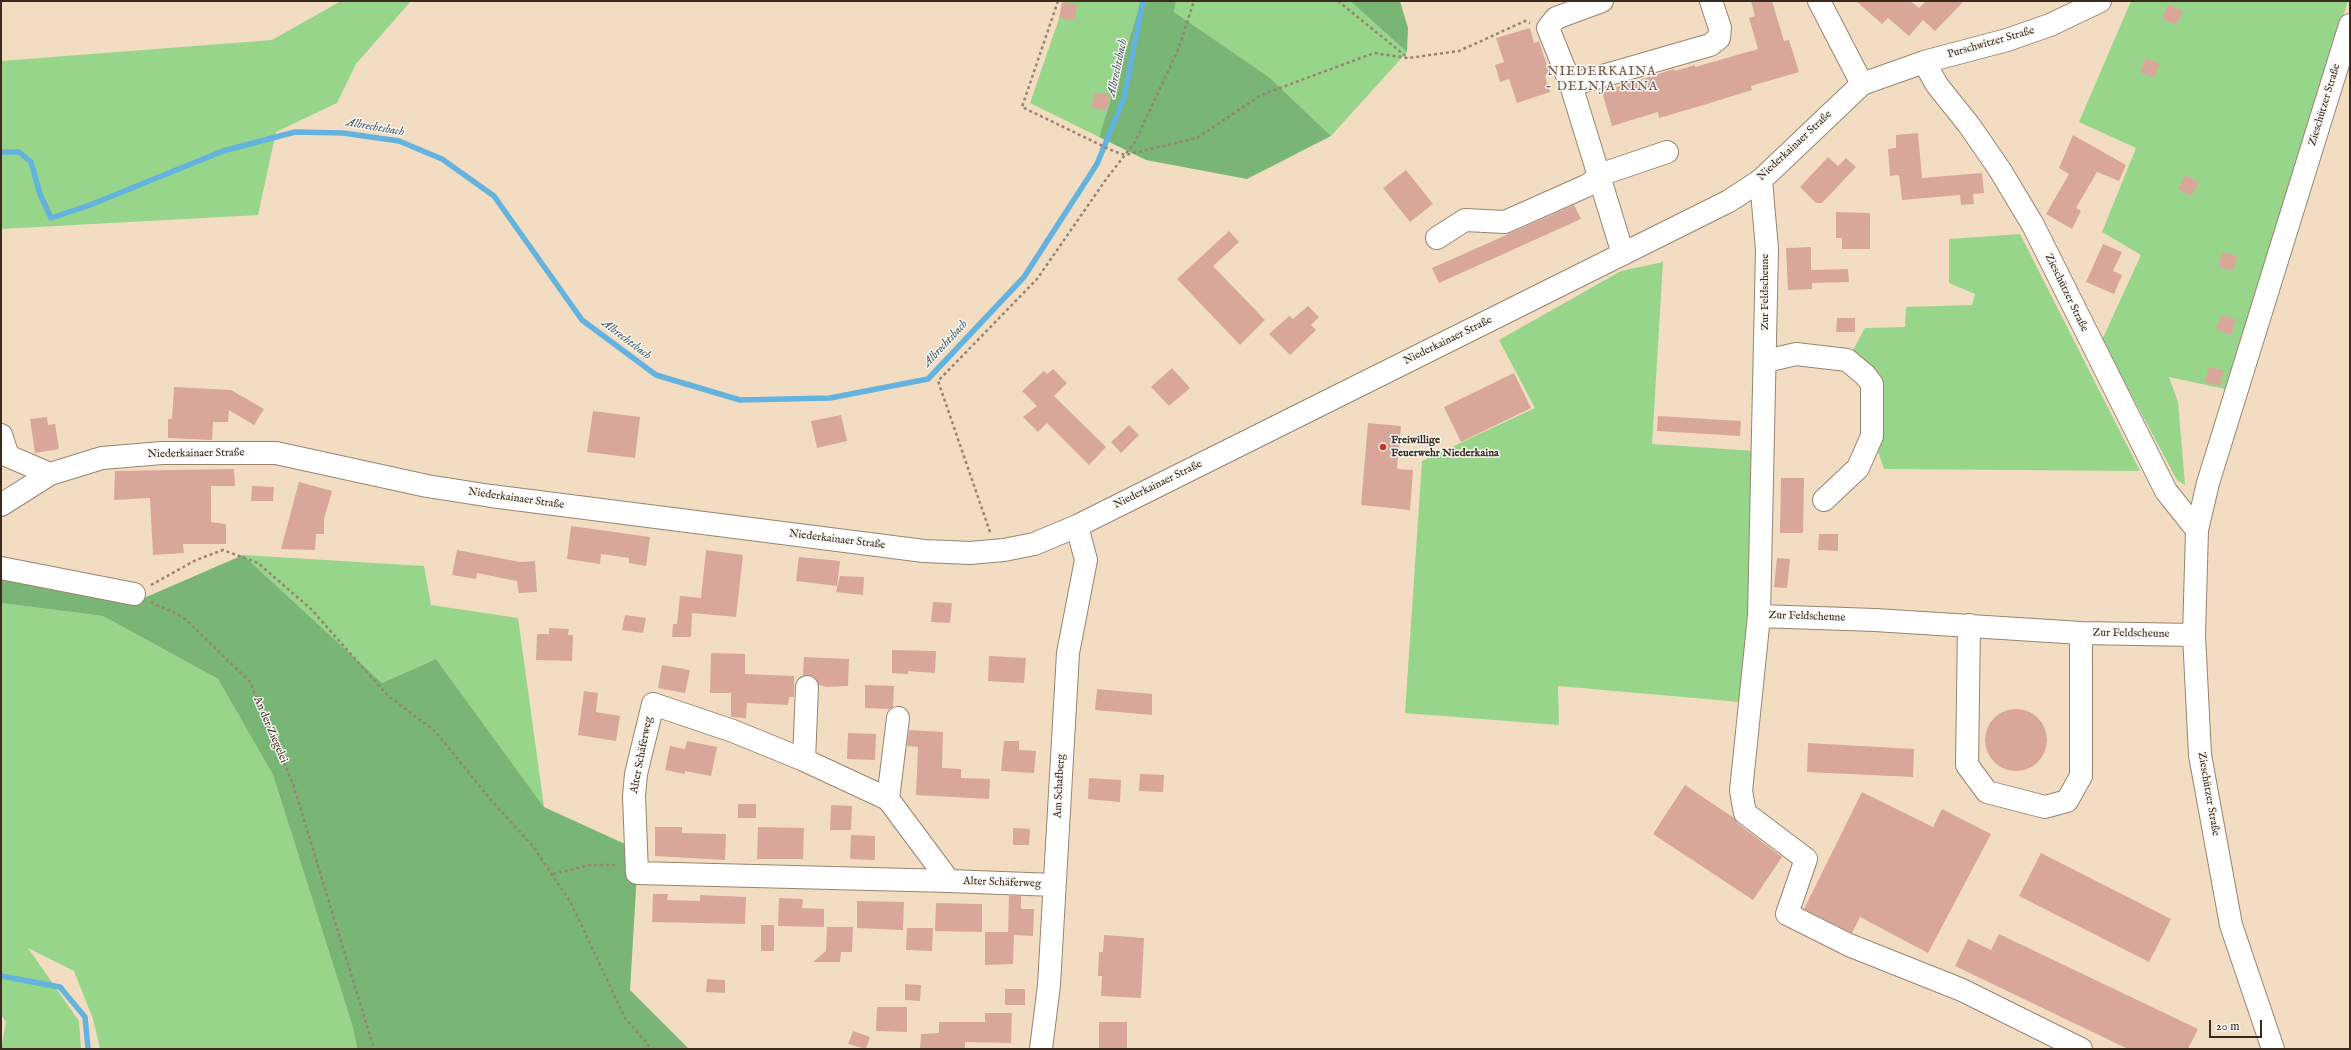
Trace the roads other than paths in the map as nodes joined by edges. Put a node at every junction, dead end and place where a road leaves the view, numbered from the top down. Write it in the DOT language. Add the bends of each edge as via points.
graph roads {
  1 [pos="1602,1"];
  2 [pos="1710,1"];
  3 [pos="1819,1"];
  4 [pos="2100,1"];
  5 [pos="2350,25"];
  6 [pos="1924,62"];
  7 [pos="1862,84"];
  8 [pos="1571,85"];
  9 [pos="1667,152"];
  10 [pos="1598,178"];
  11 [pos="1761,180"];
  12 [pos="1437,238"];
  13 [pos="1623,254"];
  14 [pos="1766,361"];
  15 [pos="1,435"];
  16 [pos="50,474"];
  17 [pos="1824,500"];
  18 [pos="1,505"];
  19 [pos="1077,526"];
  20 [pos="2197,530"];
  21 [pos="1,568"];
  22 [pos="134,594"];
  23 [pos="1759,616"];
  24 [pos="1968,625"];
  25 [pos="2081,633"];
  26 [pos="2194,635"];
  27 [pos="807,687"];
  28 [pos="898,718"];
  29 [pos="804,760"];
  30 [pos="888,799"];
  31 [pos="949,881"];
  32 [pos="1054,885"];
  33 [pos="1041,1049"];
  34 [pos="2080,1049"];
  35 [pos="2273,1049"];
  1 -- 8 [label="street" via="1556,18 1548,28"];
  2 -- 8 [label="street" via="1720,28 1719,38 1710,45"];
  3 -- 7 [label="street"];
  4 -- 6 [label="street, Purschwitzer Straße" via="2050,25 2007,40"];
  5 -- 20 [label="street, Zieschützer Straße" via="2208,483"];
  6 -- 7 [label="street, Niederkainaer Straße"];
  6 -- 20 [label="street, Zieschützer Straße" via="1937,85 2000,170 2033,225 2166,491"];
  7 -- 11 [label="street, Niederkainaer Straße"];
  8 -- 10 [label="street"];
  9 -- 10 [label="street" via="1608,172"];
  10 -- 12 [label="street" via="1586,186 1505,222 1465,220"];
  10 -- 13 [label="street"];
  11 -- 13 [label="street, Niederkainaer Straße" via="1729,201"];
  11 -- 14 [label="street, Zur Feldscheune" via="1767,249"];
  13 -- 19 [label="street, Niederkainaer Straße"];
  14 -- 17 [label="street" via="1796,354 1847,360 1872,384 1872,436 1858,468"];
  14 -- 23 [label="street, Zur Feldscheune"];
  15 -- 16 [label="street" via="8,456"];
  16 -- 18 [label="street, Niederkainaer Straße"];
  16 -- 19 [label="street, Niederkainaer Straße" via="117,456 162,453 276,453 427,486 491,496 924,550 970,553 996,551 1034,544"];
  19 -- 32 [label="street, Am Schafberg" via="1086,560 1068,653"];
  20 -- 26 [label="street, Zieschützer Straße"];
  21 -- 22 [label="street"];
  23 -- 24 [label="street, Zur Feldscheune"];
  23 -- 34 [label="street" via="1741,791 1745,813 1806,860 1787,914 1849,945 1962,990"];
  24 -- 25 [label="street, Zur Feldscheune"];
  24 -- 25 [label="street" via="1967,765 1986,792 2044,807 2067,801 2081,776"];
  25 -- 26 [label="street, Zur Feldscheune"];
  26 -- 35 [label="street, Zieschützer Straße" via="2200,754 2230,917"];
  27 -- 29 [label="street"];
  28 -- 30 [label="street"];
  29 -- 30 [label="street, Alter Schäferweg"];
  29 -- 31 [label="street, Alter Schäferweg" via="653,704 636,774 634,796 637,873"];
  30 -- 31 [label="street, Alter Schäferweg"];
  31 -- 32 [label="street, Alter Schäferweg"];
  32 -- 33 [label="street, Am Schafberg" via="1049,985"];
}
